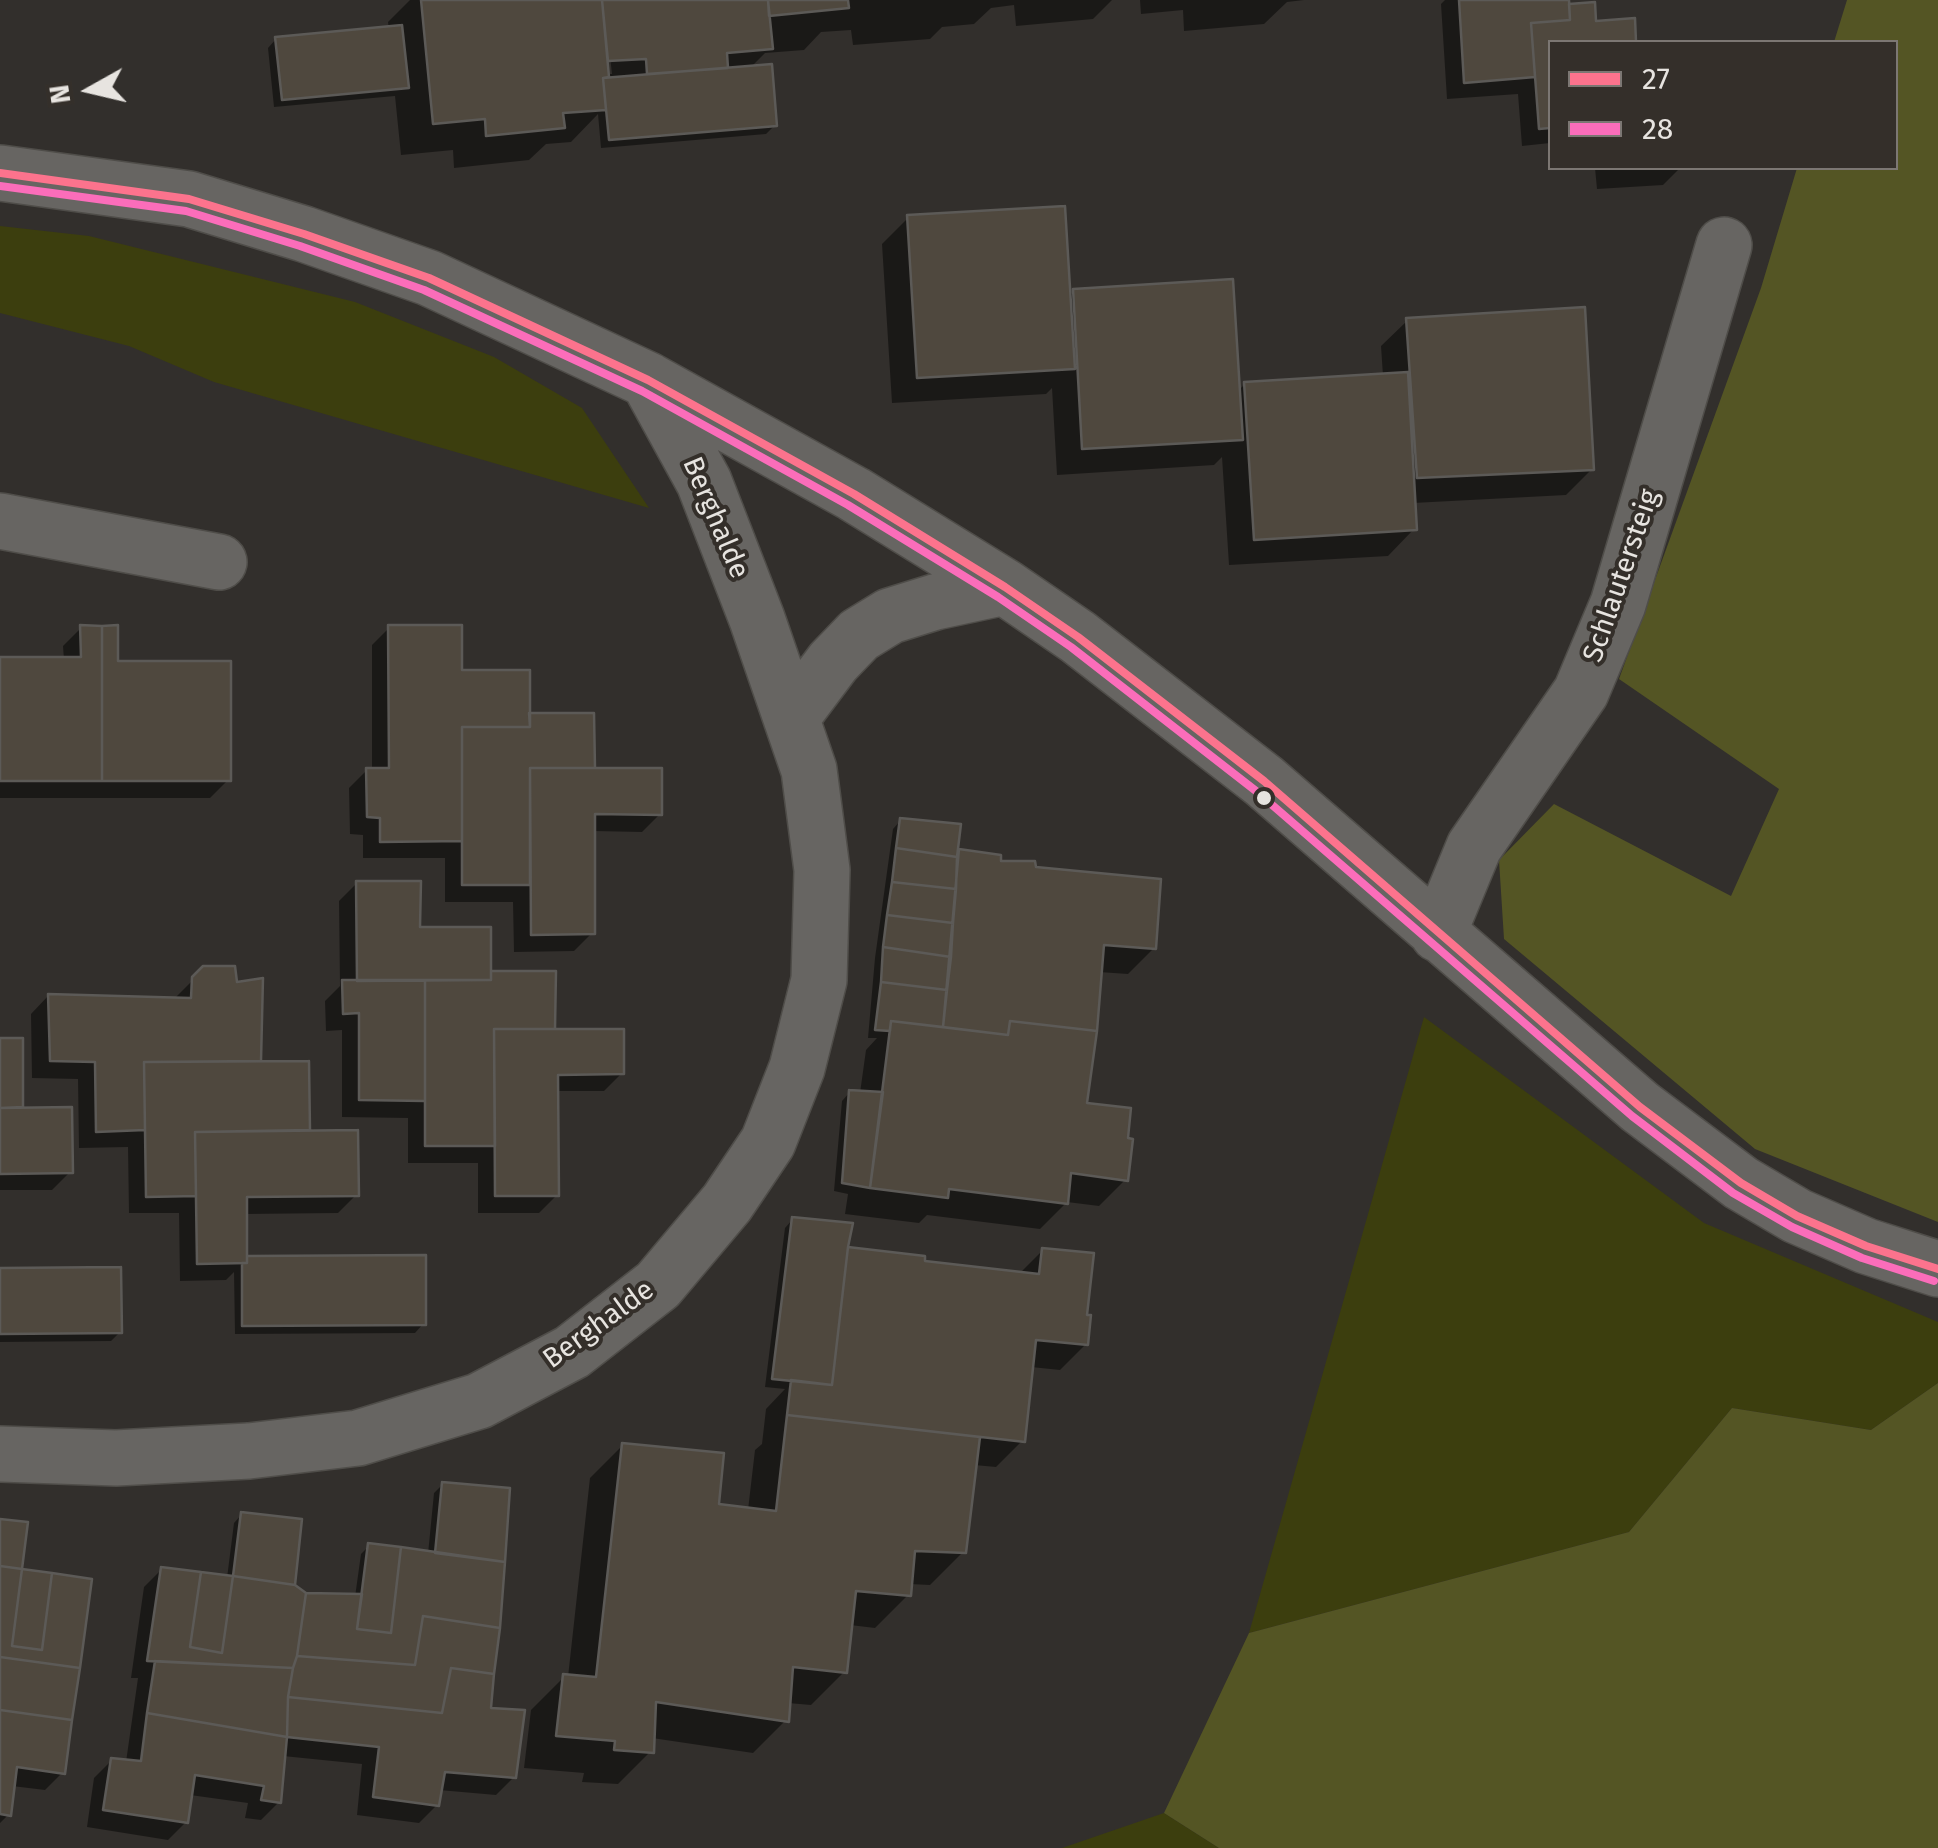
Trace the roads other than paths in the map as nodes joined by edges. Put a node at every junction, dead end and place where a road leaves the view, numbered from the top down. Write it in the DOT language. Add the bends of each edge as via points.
graph roads {
  1 [pos="0,173"];
  2 [pos="1724,245"];
  3 [pos="648,380"];
  4 [pos="0,521"];
  5 [pos="219,562"];
  6 [pos="1005,588"];
  7 [pos="791,718"];
  8 [pos="1438,934"];
  9 [pos="1938,1269"];
  10 [pos="0,1454"];
  1 -- 3 [label="street" via="189,199 304,234 429,278"];
  2 -- 8 [label="street, Schlautersteig" via="1618,604 1582,692 1474,847"];
  3 -- 6 [label="street" via="854,494"];
  3 -- 7 [label="street, Berghalde" via="704,482"];
  4 -- 5 [label="street"];
  6 -- 7 [label="street" via="890,616 859,635"];
  6 -- 8 [label="street" via="1264,781"];
  7 -- 10 [label="street, Berghalde" via="809,770 822,870 819,980 797,1068 768,1142 658,1285 572,1352 479,1400 358,1438 116,1458"];
  8 -- 9 [label="street" via="1640,1107 1741,1183 1797,1216"];
}
